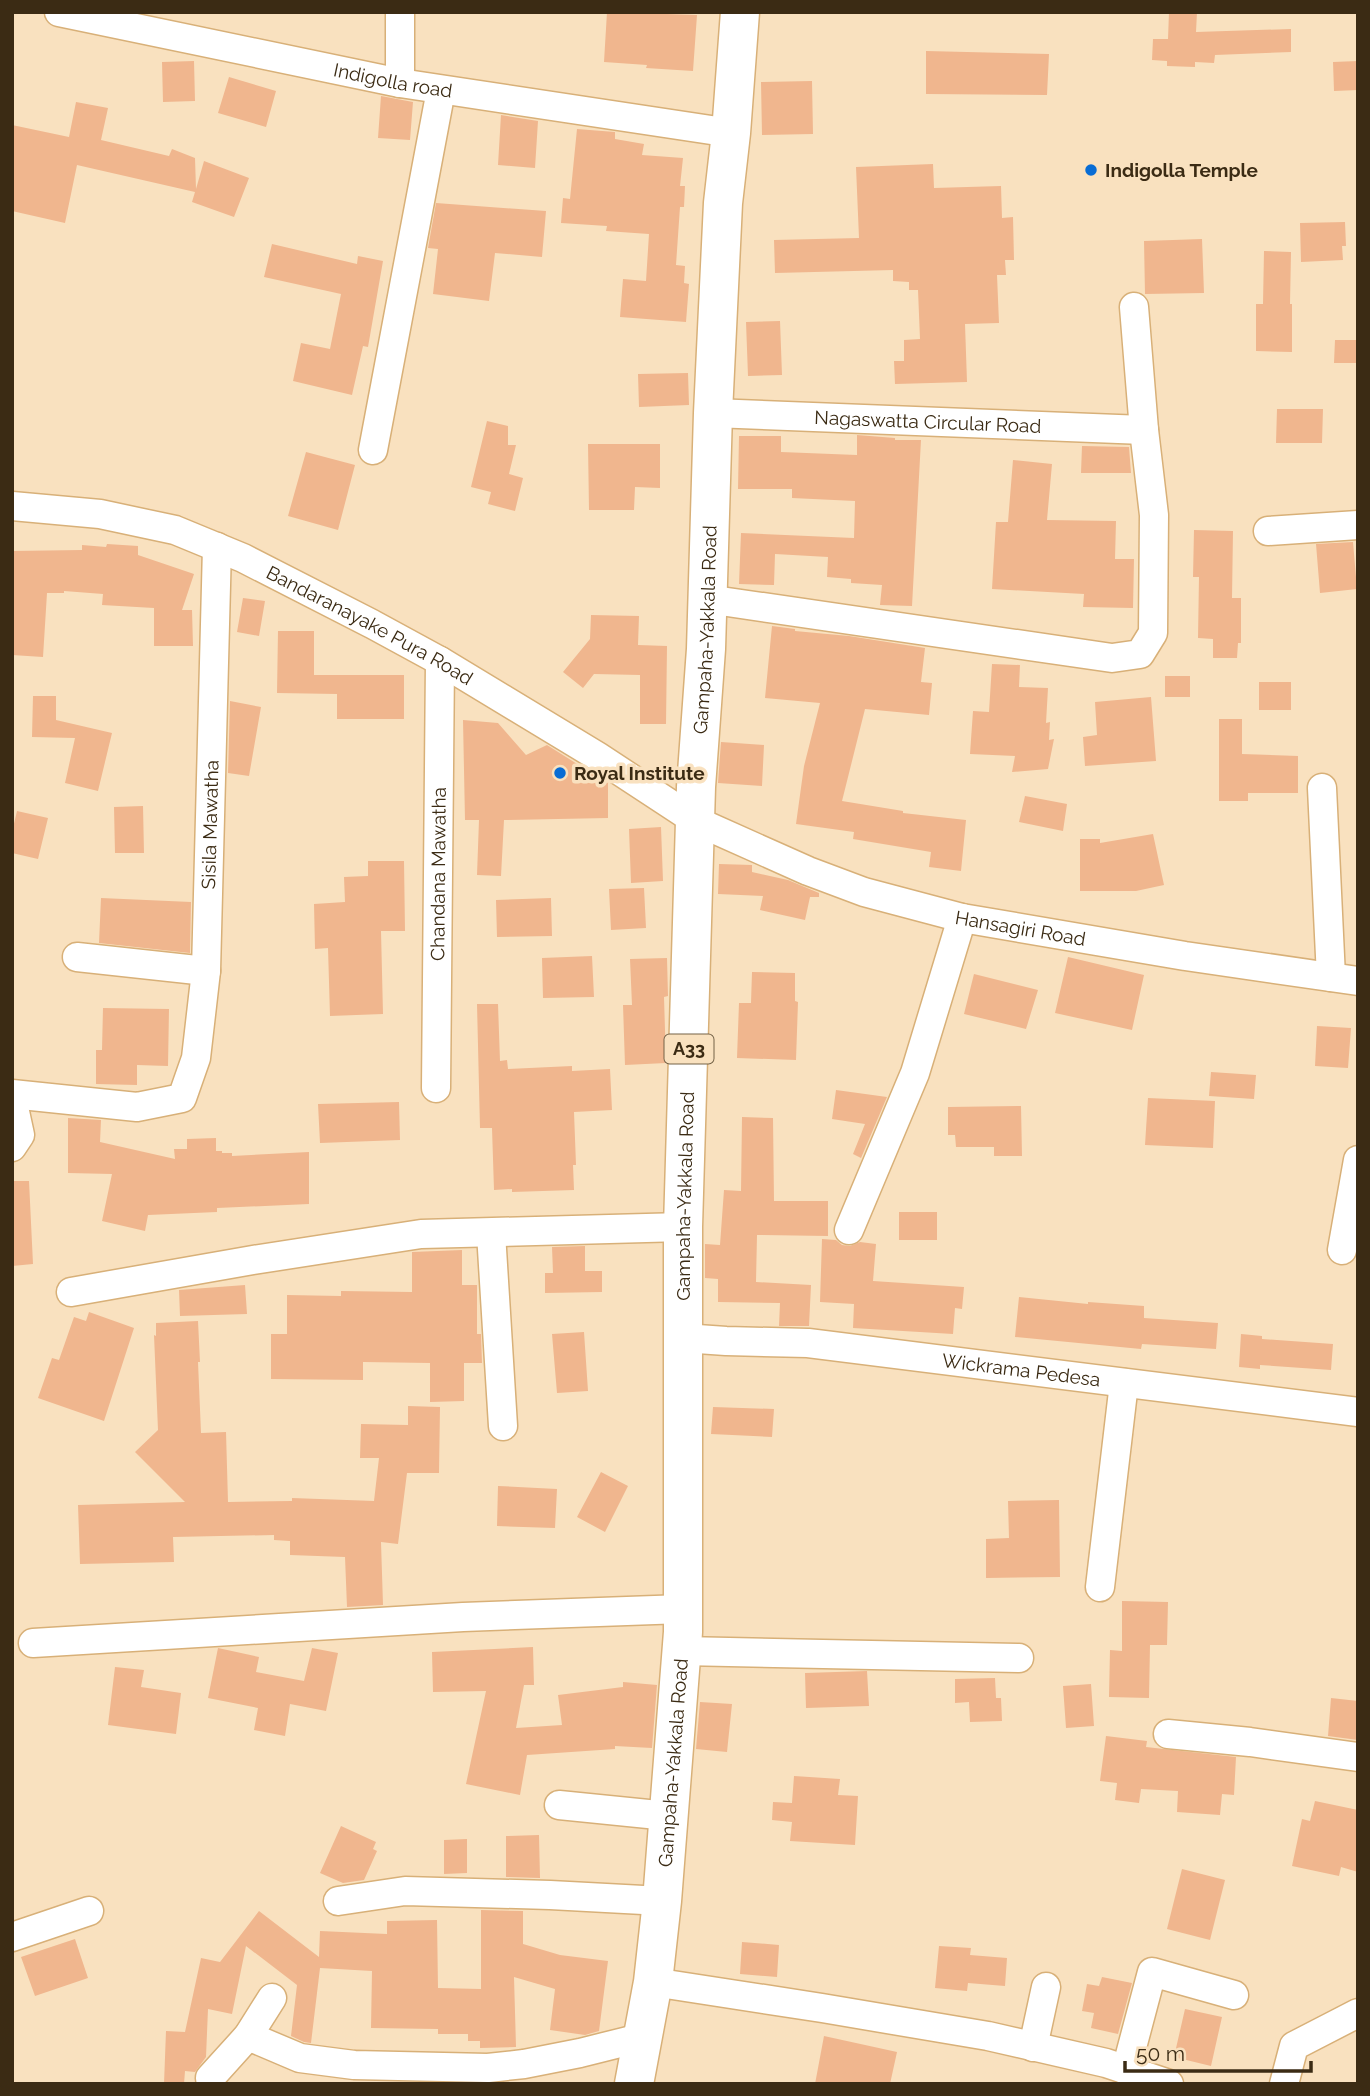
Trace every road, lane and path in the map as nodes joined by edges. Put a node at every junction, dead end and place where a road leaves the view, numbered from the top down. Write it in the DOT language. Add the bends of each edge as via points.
graph roads {
  1 [pos="400,12"];
  2 [pos="740,12"];
  3 [pos="70,13"];
  4 [pos="400,83"];
  5 [pos="442,90"];
  6 [pos="731,133"];
  7 [pos="1134,307"];
  8 [pos="713,413"];
  9 [pos="1144,430"];
  10 [pos="373,450"];
  11 [pos="12,506"];
  12 [pos="1358,525"];
  13 [pos="1268,531"];
  14 [pos="217,547"];
  15 [pos="707,599"];
  16 [pos="440,661"];
  17 [pos="1322,788"];
  18 [pos="696,821"];
  19 [pos="962,918"];
  20 [pos="77,957"];
  21 [pos="206,971"];
  22 [pos="1344,979"];
  23 [pos="436,1088"];
  24 [pos="12,1096"];
  25 [pos="12,1147"];
  26 [pos="1358,1160"];
  27 [pos="683,1227"];
  28 [pos="849,1230"];
  29 [pos="491,1233"];
  30 [pos="1342,1250"];
  31 [pos="71,1292"];
  32 [pos="683,1338"];
  33 [pos="1124,1382"];
  34 [pos="1358,1412"];
  35 [pos="503,1426"];
  36 [pos="1100,1587"];
  37 [pos="683,1609"];
  38 [pos="33,1643"];
  39 [pos="682,1651"];
  40 [pos="1019,1658"];
  41 [pos="1168,1734"];
  42 [pos="1358,1757"];
  43 [pos="559,1805"];
  44 [pos="668,1816"];
  45 [pos="338,1901"];
  46 [pos="662,1901"];
  47 [pos="89,1911"];
  48 [pos="12,1937"];
  49 [pos="653,1982"];
  50 [pos="1046,1987"];
  51 [pos="1234,1994"];
  52 [pos="272,1998"];
  53 [pos="1358,2012"];
  54 [pos="248,2036"];
  55 [pos="644,2037"];
  56 [pos="1033,2047"];
  57 [pos="1126,2070"];
  58 [pos="210,2078"];
  59 [pos="634,2084"];
  60 [pos="1169,2084"];
  61 [pos="1284,2084"];
  1 -- 4 [label="street"];
  2 -- 6 [label="highway, Gampaha-Yakkala Road / A33"];
  3 -- 4 [label="street, Indigolla road"];
  4 -- 5 [label="street, Indigolla road"];
  5 -- 6 [label="street, Indigolla road"];
  5 -- 10 [label="street"];
  6 -- 8 [label="highway, Gampaha-Yakkala Road / A33"];
  7 -- 9 [label="street"];
  8 -- 9 [label="street, Nagaswatta Circular Road"];
  8 -- 15 [label="highway, Gampaha-Yakkala Road / A33"];
  9 -- 15 [label="street" via="1154,514 1153,633 1140,654 1112,658"];
  11 -- 14 [label="street, Bandaranayake Pura Road" via="100,513 175,530"];
  12 -- 13 [label="street"];
  14 -- 16 [label="street, Bandaranayake Pura Road"];
  14 -- 21 [label="street, Sisila Mawatha"];
  15 -- 18 [label="highway, Gampaha-Yakkala Road / A33"];
  16 -- 18 [label="street, Bandaranayake Pura Road"];
  16 -- 23 [label="street, Chandana Mawatha"];
  17 -- 22 [label="street"];
  18 -- 19 [label="street, Hansagiri Road" via="864,892"];
  18 -- 27 [label="highway, Gampaha-Yakkala Road / A33"];
  19 -- 22 [label="street, Hansagiri Road"];
  19 -- 28 [label="street" via="915,1073"];
  20 -- 21 [label="street"];
  21 -- 24 [label="street, Sisila Mawatha" via="196,1058 182,1098 137,1107"];
  24 -- 25 [label="street" via="20,1135"];
  26 -- 30 [label="street"];
  27 -- 29 [label="street"];
  27 -- 32 [label="highway, Gampaha-Yakkala Road / A33"];
  29 -- 31 [label="street" via="421,1234 364,1242"];
  29 -- 35 [label="street"];
  32 -- 33 [label="street, Wickrama Pedesa" via="808,1343"];
  32 -- 37 [label="highway, Gampaha-Yakkala Road / A33"];
  33 -- 34 [label="street, Wickrama Pedesa"];
  33 -- 36 [label="street"];
  37 -- 38 [label="street" via="463,1616"];
  37 -- 39 [label="highway, Gampaha-Yakkala Road / A33"];
  39 -- 40 [label="street"];
  39 -- 44 [label="highway, Gampaha-Yakkala Road / A33"];
  41 -- 42 [label="street"];
  43 -- 44 [label="street"];
  44 -- 46 [label="highway, Gampaha-Yakkala Road / A33"];
  45 -- 46 [label="street" via="405,1891"];
  46 -- 49 [label="highway, Gampaha-Yakkala Road / A33"];
  47 -- 48 [label="street"];
  49 -- 55 [label="highway, Gampaha-Yakkala Road / A33"];
  49 -- 56 [label="street"];
  50 -- 56 [label="street"];
  51 -- 57 [label="street" via="1153,1972"];
  52 -- 54 [label="street"];
  53 -- 61 [label="street" via="1294,2046"];
  54 -- 55 [label="street" via="299,2058 354,2065 488,2068"];
  54 -- 58 [label="street"];
  55 -- 59 [label="highway, Gampaha-Yakkala Road / A33"];
  56 -- 57 [label="street"];
  57 -- 60 [label="street"];
}
